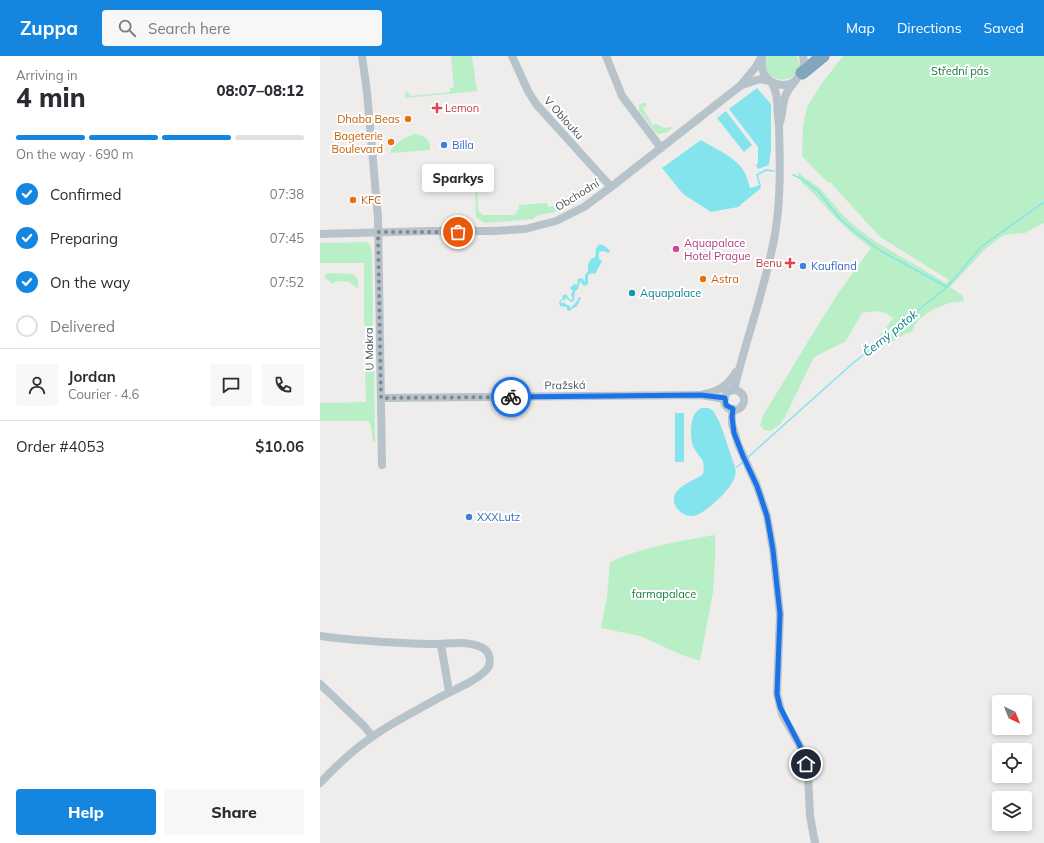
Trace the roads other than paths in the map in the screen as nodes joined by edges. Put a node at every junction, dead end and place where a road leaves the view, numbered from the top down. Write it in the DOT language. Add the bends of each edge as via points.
graph roads {
  1 [pos="362,56"];
  2 [pos="512,56"];
  3 [pos="606,56"];
  4 [pos="762,56"];
  5 [pos="803,56"];
  6 [pos="823,56"];
  7 [pos="798,77"];
  8 [pos="770,81"];
  9 [pos="740,86"];
  10 [pos="779,125"];
  11 [pos="661,148"];
  12 [pos="611,187"];
  13 [pos="378,232"];
  14 [pos="320,234"];
  15 [pos="740,364"];
  16 [pos="734,390"];
  17 [pos="701,395"];
  18 [pos="381,398"];
  19 [pos="725,398"];
  20 [pos="733,409"];
  21 [pos="382,465"];
  22 [pos="320,636"];
  23 [pos="441,645"];
  24 [pos="320,684"];
  25 [pos="449,691"];
  26 [pos="372,736"];
  27 [pos="320,783"];
  28 [pos="815,843"];
  1 -- 13 [label="street, U Makra"];
  2 -- 12 [label="street, V Oblouku" via="536,104"];
  3 -- 11 [label="street" via="622,96"];
  4 -- 8 [label="street" via="762,69"];
  4 -- 9 [label="street, Obchodní"];
  5 -- 7 [label="street" via="804,64"];
  6 -- 7 [label="highway"];
  7 -- 8 [label="street, Obchodní" via="783,85"];
  7 -- 10 [label="street" via="785,96"];
  8 -- 9 [label="street, Obchodní" via="756,80"];
  8 -- 10 [label="street" via="777,95"];
  9 -- 11 [label="street, Obchodní"];
  10 -- 15 [label="street" via="779,198 775,233 764,285"];
  11 -- 12 [label="street, Obchodní"];
  12 -- 13 [label="street, Obchodní" via="567,216 526,229 482,232"];
  13 -- 14 [label="street, Obchodní"];
  13 -- 18 [label="street, U Makra"];
  15 -- 16 [label="street"];
  15 -- 17 [label="street" via="726,385"];
  16 -- 19 [label="street"];
  16 -- 20 [label="street" via="740,392 744,401 740,408"];
  17 -- 18 [label="street, Pražská"];
  17 -- 19 [label="street, Pražská"];
  18 -- 21 [label="street, U Makra"];
  19 -- 20 [label="street" via="726,405"];
  20 -- 28 [label="street" via="733,427 767,516 780,614 777,694 782,714 804,756"];
  22 -- 23 [label="street"];
  23 -- 25 [label="street"];
  23 -- 25 [label="street" via="464,643 483,648 489,655 490,661 486,670 465,685"];
  24 -- 26 [label="street"];
  25 -- 26 [label="street"];
  26 -- 27 [label="street" via="342,760"];
}
